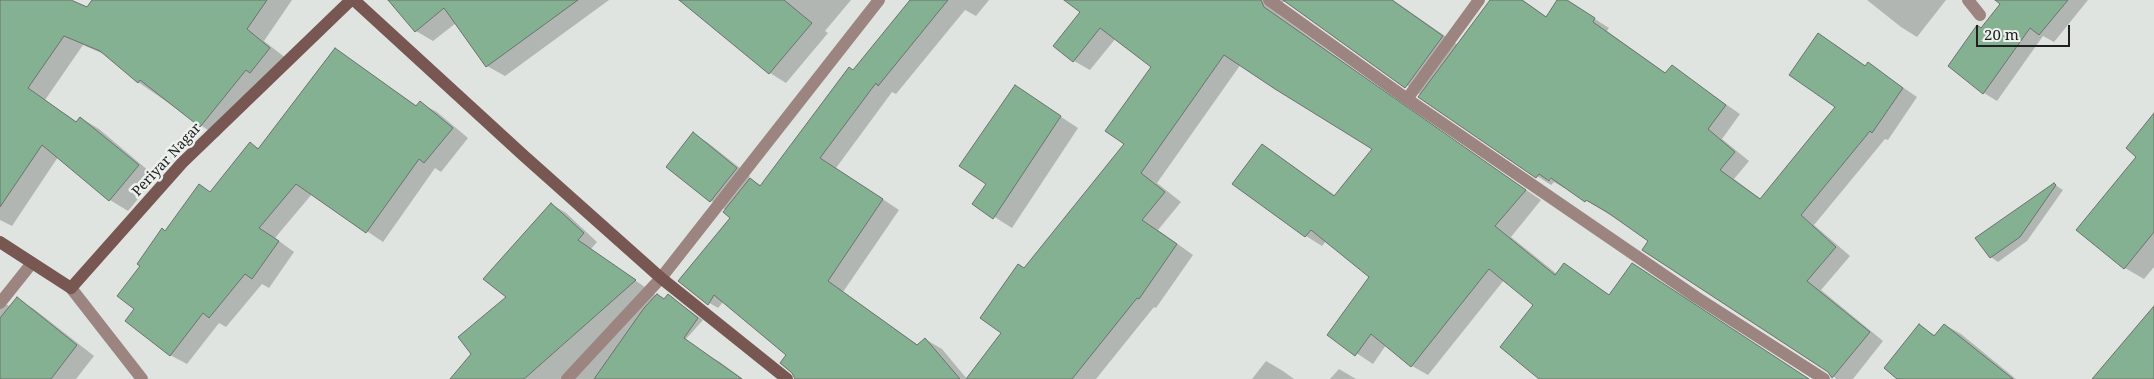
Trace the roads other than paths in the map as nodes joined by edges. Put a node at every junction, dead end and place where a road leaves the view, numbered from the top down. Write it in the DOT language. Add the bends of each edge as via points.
graph roads {
  1 [pos="353,0"];
  2 [pos="879,0"];
  3 [pos="1269,0"];
  4 [pos="1479,0"];
  5 [pos="1968,0"];
  6 [pos="1980,15"];
  7 [pos="1407,99"];
  8 [pos="0,242"];
  9 [pos="32,263"];
  10 [pos="661,278"];
  11 [pos="71,288"];
  12 [pos="0,303"];
  13 [pos="142,379"];
  14 [pos="567,379"];
  15 [pos="787,379"];
  16 [pos="1824,379"];
  1 -- 10 [label="street"];
  1 -- 11 [label="street, Periyar Nagar" via="182,163"];
  2 -- 10 [label="street"];
  3 -- 7 [label="street"];
  4 -- 7 [label="street"];
  5 -- 6 [label="street"];
  7 -- 16 [label="street" via="1696,297"];
  8 -- 9 [label="street"];
  9 -- 11 [label="street"];
  9 -- 12 [label="street"];
  10 -- 14 [label="street"];
  10 -- 15 [label="street"];
  11 -- 13 [label="street"];
}
